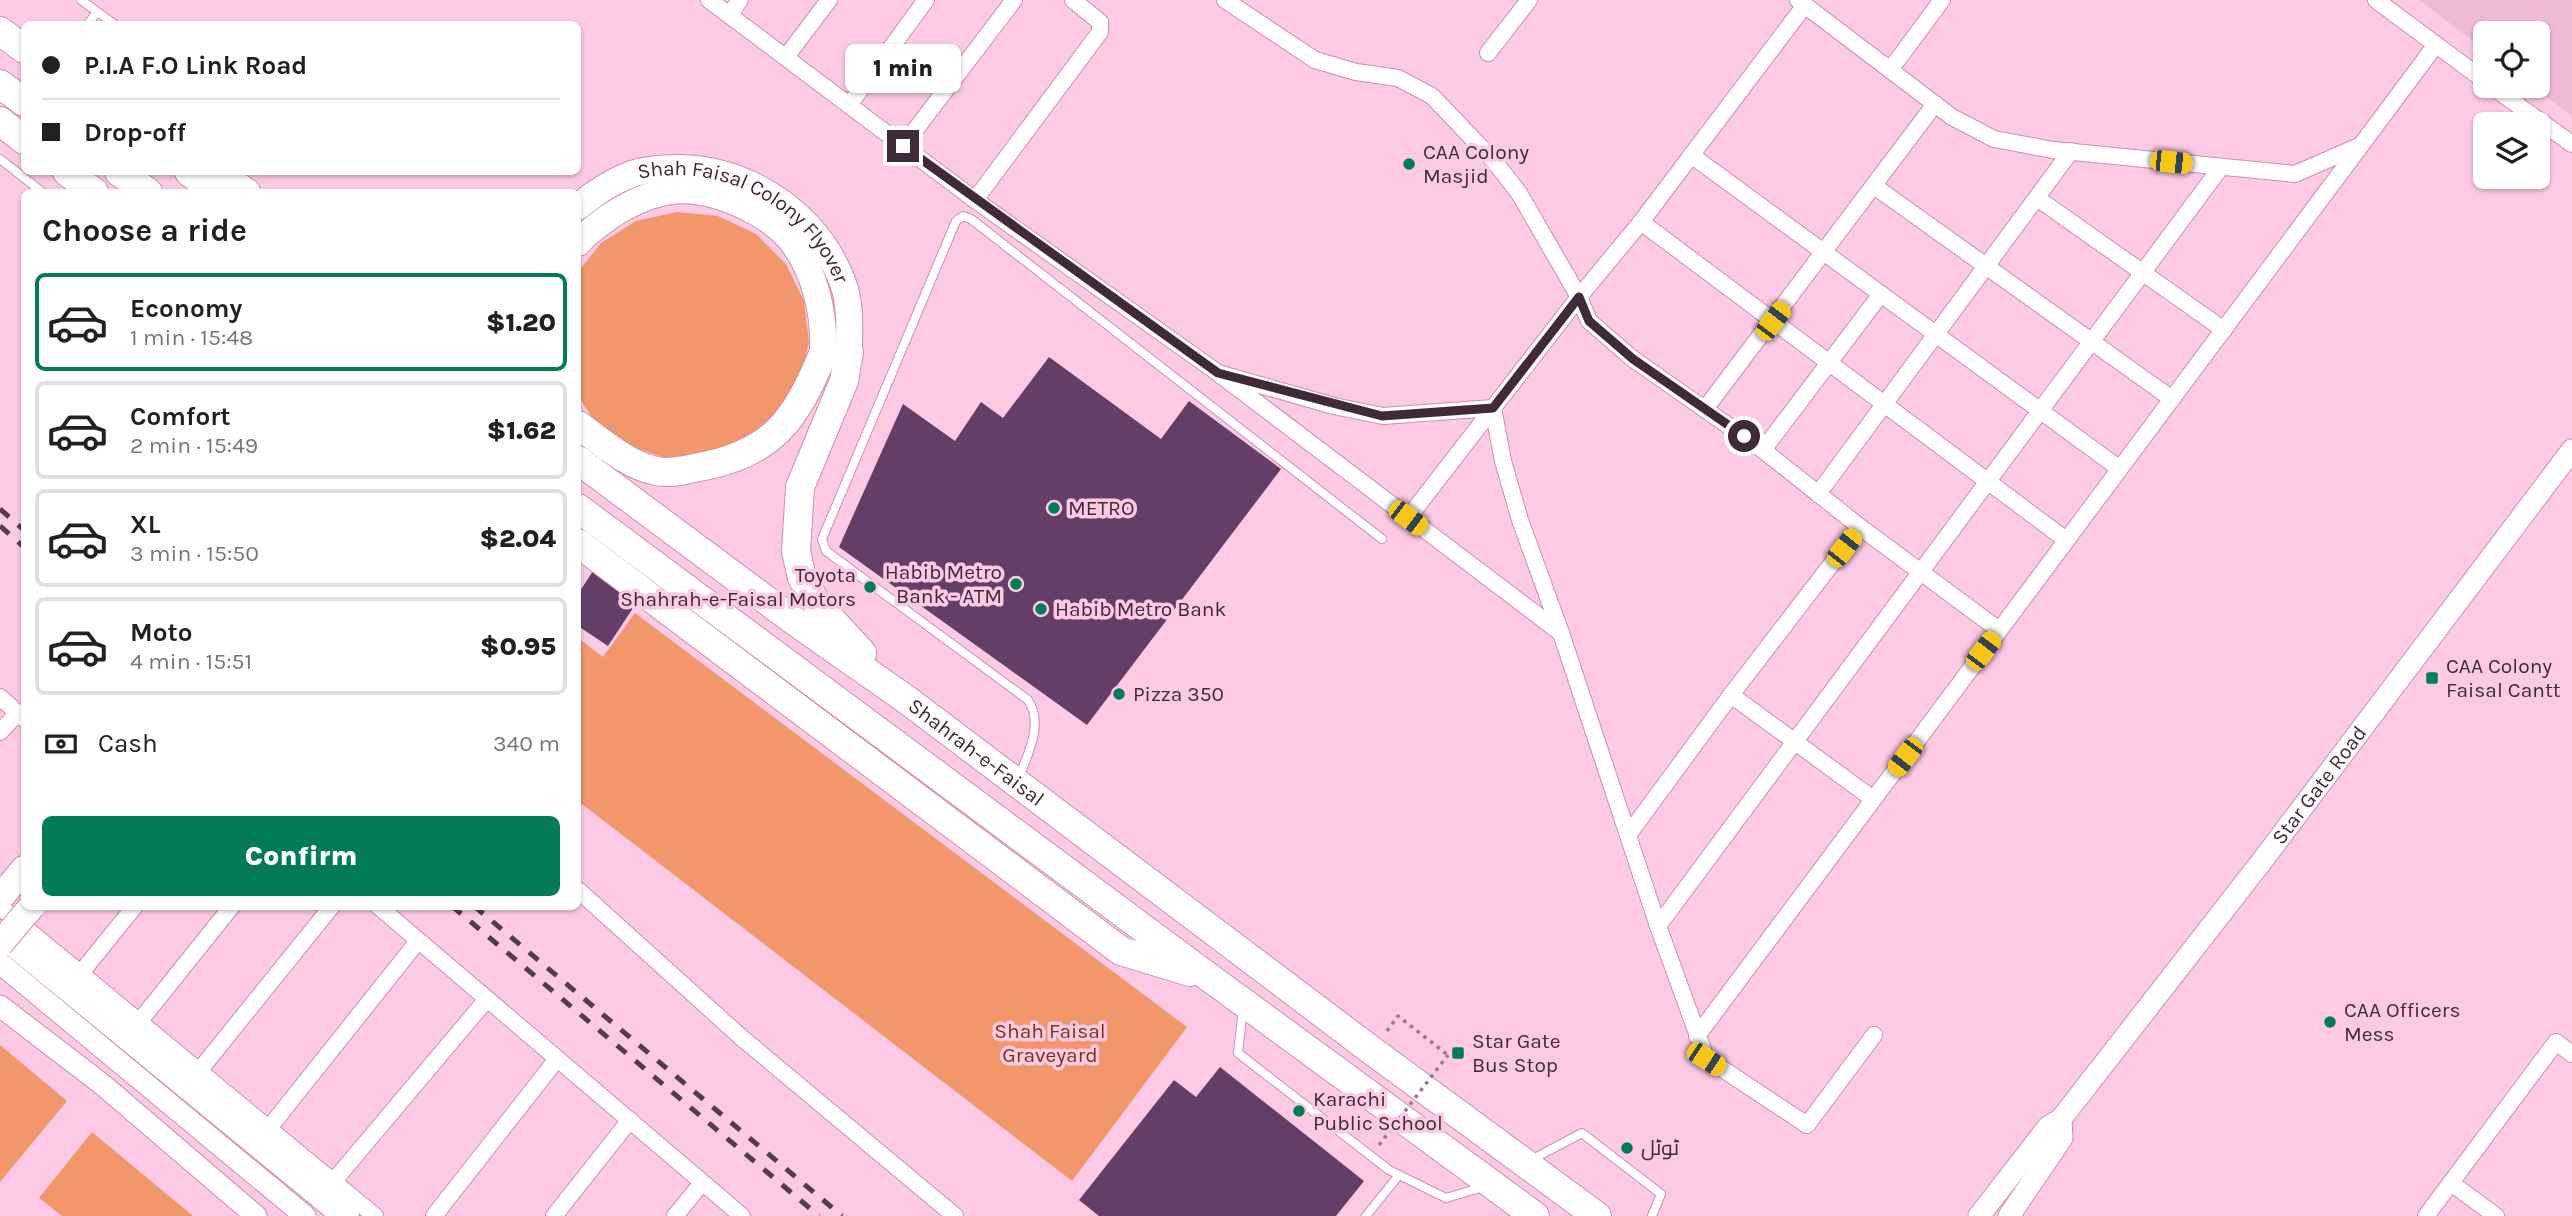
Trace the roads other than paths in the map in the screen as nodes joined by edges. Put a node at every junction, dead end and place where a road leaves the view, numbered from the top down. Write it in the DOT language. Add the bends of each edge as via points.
graph roads {
  1 [pos="81,0"];
  2 [pos="709,0"];
  3 [pos="740,0"];
  4 [pos="829,0"];
  5 [pos="926,0"];
  6 [pos="1014,0"];
  7 [pos="1073,0"];
  8 [pos="1225,0"];
  9 [pos="1529,0"];
  10 [pos="1942,0"];
  11 [pos="1801,2"];
  12 [pos="2383,2"];
  13 [pos="97,12"];
  14 [pos="729,15"];
  15 [pos="90,21"];
  16 [pos="110,21"];
  17 [pos="0,31"];
  18 [pos="2435,46"];
  19 [pos="21,47"];
  20 [pos="1488,53"];
  21 [pos="786,57"];
  22 [pos="1890,70"];
  23 [pos="2473,73"];
  24 [pos="0,84"];
  25 [pos="2508,98"];
  26 [pos="21,100"];
  27 [pos="1935,104"];
  28 [pos="849,105"];
  29 [pos="0,121"];
  30 [pos="21,138"];
  31 [pos="2572,144"];
  32 [pos="2360,145"];
  33 [pos="903,146"];
  34 [pos="2071,151"];
  35 [pos="1691,155"];
  36 [pos="0,159"];
  37 [pos="2221,167"];
  38 [pos="70,175"];
  39 [pos="123,175"];
  40 [pos="193,175"];
  41 [pos="220,175"];
  42 [pos="1874,186"];
  43 [pos="38,189"];
  44 [pos="90,189"];
  45 [pos="144,189"];
  46 [pos="213,189"];
  47 [pos="241,189"];
  48 [pos="2037,198"];
  49 [pos="975,200"];
  50 [pos="581,205"];
  51 [pos="1641,222"];
  52 [pos="581,239"];
  53 [pos="1824,252"];
  54 [pos="1987,267"];
  55 [pos="2143,273"];
  56 [pos="1881,294"];
  57 [pos="1579,297"];
  58 [pos="1773,321"];
  59 [pos="2224,330"];
  60 [pos="1937,335"];
  61 [pos="2092,341"];
  62 [pos="836,353"];
  63 [pos="1829,363"];
  64 [pos="1218,373"];
  65 [pos="2172,399"];
  66 [pos="1885,405"];
  67 [pos="1493,408"];
  68 [pos="1705,409"];
  69 [pos="2040,410"];
  70 [pos="581,427"];
  71 [pos="1763,450"];
  72 [pos="2572,450"];
  73 [pos="581,462"];
  74 [pos="2120,469"];
  75 [pos="1987,481"];
  76 [pos="1818,494"];
  77 [pos="581,510"];
  78 [pos="1408,518"];
  79 [pos="1860,527"];
  80 [pos="1382,539"];
  81 [pos="2066,540"];
  82 [pos="581,545"];
  83 [pos="1919,571"];
  84 [pos="1998,630"];
  85 [pos="1561,633"];
  86 [pos="1731,695"];
  87 [pos="0,697"];
  88 [pos="907,700"];
  89 [pos="21,716"];
  90 [pos="0,732"];
  91 [pos="1794,741"];
  92 [pos="1017,783"];
  93 [pos="1873,799"];
  94 [pos="1628,835"];
  95 [pos="21,873"];
  96 [pos="581,893"];
  97 [pos="0,898"];
  98 [pos="0,907"];
  99 [pos="29,910"];
  100 [pos="132,910"];
  101 [pos="229,910"];
  102 [pos="329,910"];
  103 [pos="383,910"];
  104 [pos="1658,926"];
  105 [pos="418,941"];
  106 [pos="2,948"];
  107 [pos="80,974"];
  108 [pos="1210,978"];
  109 [pos="487,999"];
  110 [pos="1243,1003"];
  111 [pos="0,1006"];
  112 [pos="139,1022"];
  113 [pos="1874,1035"];
  114 [pos="1697,1036"];
  115 [pos="2572,1054"];
  116 [pos="556,1059"];
  117 [pos="199,1071"];
  118 [pos="2061,1119"];
  119 [pos="629,1120"];
  120 [pos="269,1128"];
  121 [pos="1525,1163"];
  122 [pos="1399,1175"];
  123 [pos="333,1182"];
  124 [pos="702,1182"];
  125 [pos="2451,1183"];
  126 [pos="1490,1184"];
  127 [pos="256,1216"];
  128 [pos="305,1216"];
  129 [pos="346,1216"];
  130 [pos="375,1216"];
  131 [pos="434,1216"];
  132 [pos="554,1216"];
  133 [pos="675,1216"];
  134 [pos="742,1216"];
  135 [pos="955,1216"];
  136 [pos="1366,1216"];
  137 [pos="1535,1216"];
  138 [pos="1597,1216"];
  139 [pos="1652,1216"];
  140 [pos="1979,1216"];
  141 [pos="2009,1216"];
  142 [pos="2426,1216"];
  143 [pos="2496,1216"];
  1 -- 13 [label="lane"];
  2 -- 14 [label="street"];
  3 -- 14 [label="street"];
  4 -- 21 [label="street"];
  5 -- 28 [label="street"];
  6 -- 33 [label="street"];
  7 -- 49 [label="street" via="1100,22 1100,32"];
  8 -- 57 [label="street" via="1315,60 1398,78 1432,96 1519,193"];
  9 -- 20 [label="street"];
  10 -- 22 [label="street"];
  11 -- 22 [label="street"];
  11 -- 35 [label="street"];
  12 -- 18 [label="street"];
  13 -- 15 [label="lane"];
  13 -- 16 [label="lane"];
  14 -- 21 [label="street"];
  17 -- 19 [label="highway"];
  18 -- 23 [label="street"];
  18 -- 32 [label="street"];
  21 -- 28 [label="street"];
  22 -- 27 [label="street"];
  24 -- 26 [label="highway"];
  25 -- 31 [label="street"];
  27 -- 34 [label="street" via="1994,139"];
  27 -- 42 [label="street"];
  28 -- 33 [label="street"];
  29 -- 30 [label="highway"];
  32 -- 37 [label="street" via="2295,174"];
  32 -- 59 [label="street"];
  33 -- 49 [label="street"];
  34 -- 37 [label="street"];
  34 -- 48 [label="street"];
  35 -- 51 [label="street"];
  35 -- 53 [label="street"];
  36 -- 43 [label="lane"];
  37 -- 55 [label="street"];
  38 -- 44 [label="highway"];
  39 -- 45 [label="highway"];
  40 -- 46 [label="highway"];
  41 -- 47 [label="highway"];
  42 -- 53 [label="street"];
  42 -- 54 [label="street"];
  48 -- 54 [label="street"];
  48 -- 55 [label="street"];
  49 -- 64 [label="street"];
  50 -- 62 [label="main road, Shah Faisal Colony Flyover" via="634,173 666,168 695,168 759,188 811,228 844,284 850,315"];
  51 -- 57 [label="street"];
  51 -- 58 [label="street"];
  52 -- 62 [label="main road, Shah Faisal Colony Flyover" via="635,200 660,192 691,189 726,197 762,215 789,238 816,289 824,334"];
  53 -- 56 [label="street"];
  53 -- 58 [label="street"];
  54 -- 60 [label="street"];
  54 -- 61 [label="street"];
  55 -- 59 [label="street"];
  55 -- 61 [label="street"];
  56 -- 60 [label="street"];
  56 -- 63 [label="street"];
  57 -- 67 [label="street"];
  57 -- 68 [label="street" via="1589,321 1633,359"];
  58 -- 63 [label="street"];
  58 -- 68 [label="street"];
  59 -- 65 [label="street"];
  60 -- 66 [label="street"];
  60 -- 69 [label="street"];
  61 -- 65 [label="street"];
  61 -- 69 [label="street"];
  62 -- 70 [label="highway" via="783,428 760,446 725,463 658,472 631,463"];
  62 -- 88 [label="highway" via="844,381 800,486 796,551 802,578 817,604"];
  63 -- 66 [label="street"];
  63 -- 71 [label="street"];
  64 -- 67 [label="street" via="1382,416"];
  64 -- 78 [label="street"];
  65 -- 74 [label="street"];
  66 -- 75 [label="street"];
  66 -- 76 [label="street"];
  67 -- 78 [label="street"];
  67 -- 85 [label="street" via="1520,520"];
  68 -- 71 [label="street"];
  69 -- 74 [label="street"];
  69 -- 75 [label="street"];
  71 -- 76 [label="street"];
  72 -- 118 [label="street, Star Gate Road"];
  73 -- 88 [label="highway, Shahrah-e-Faisal"];
  74 -- 81 [label="street"];
  75 -- 81 [label="street"];
  75 -- 83 [label="street"];
  76 -- 79 [label="street"];
  77 -- 108 [label="highway, Shahrah-e-Faisal"];
  78 -- 85 [label="street"];
  79 -- 83 [label="street"];
  79 -- 86 [label="street"];
  80 -- 92 [label="lane" via="971,219 963,216 956,220 822,545 1028,700 1036,720"];
  81 -- 84 [label="street"];
  82 -- 108 [label="highway" via="1121,951"];
  83 -- 84 [label="street"];
  83 -- 91 [label="street"];
  84 -- 93 [label="street"];
  85 -- 94 [label="street"];
  86 -- 91 [label="street"];
  86 -- 94 [label="street"];
  87 -- 89 [label="street"];
  88 -- 92 [label="highway, Shahrah-e-Faisal"];
  89 -- 90 [label="street"];
  91 -- 93 [label="street"];
  91 -- 104 [label="street"];
  92 -- 121 [label="highway, Shahrah-e-Faisal"];
  93 -- 114 [label="street"];
  94 -- 104 [label="street"];
  95 -- 97 [label="main road"];
  96 -- 135 [label="street" via="742,1038"];
  98 -- 107 [label="street"];
  99 -- 106 [label="main road, bridge"];
  100 -- 107 [label="street"];
  101 -- 112 [label="street"];
  102 -- 117 [label="street"];
  103 -- 105 [label="street"];
  104 -- 114 [label="street"];
  105 -- 109 [label="street"];
  105 -- 120 [label="street"];
  106 -- 128 [label="street"];
  106 -- 129 [label="main road"];
  107 -- 112 [label="street"];
  108 -- 110 [label="highway, Shahrah-e-Faisal"];
  109 -- 116 [label="street"];
  109 -- 123 [label="street"];
  110 -- 122 [label="lane" via="1238,1053"];
  110 -- 126 [label="highway, Shahrah-e-Faisal"];
  111 -- 127 [label="street" via="103,1085"];
  112 -- 117 [label="street"];
  113 -- 114 [label="street" via="1807,1125 1706,1059"];
  115 -- 125 [label="street" via="2556,1042"];
  116 -- 119 [label="street"];
  116 -- 131 [label="street"];
  117 -- 120 [label="street"];
  118 -- 140 [label="street, Star Gate Road" via="2048,1127"];
  118 -- 141 [label="street, Star Gate Road" via="2062,1138"];
  119 -- 124 [label="street"];
  119 -- 132 [label="street"];
  120 -- 123 [label="street"];
  121 -- 138 [label="highway, Shahrah-e-Faisal"];
  121 -- 139 [label="lane" via="1582,1133 1661,1194"];
  122 -- 126 [label="lane" via="1446,1198"];
  122 -- 136 [label="lane"];
  123 -- 130 [label="street"];
  124 -- 133 [label="street"];
  124 -- 134 [label="street"];
  125 -- 142 [label="street"];
  125 -- 143 [label="street"];
  126 -- 137 [label="highway, Shahrah-e-Faisal"];
}
